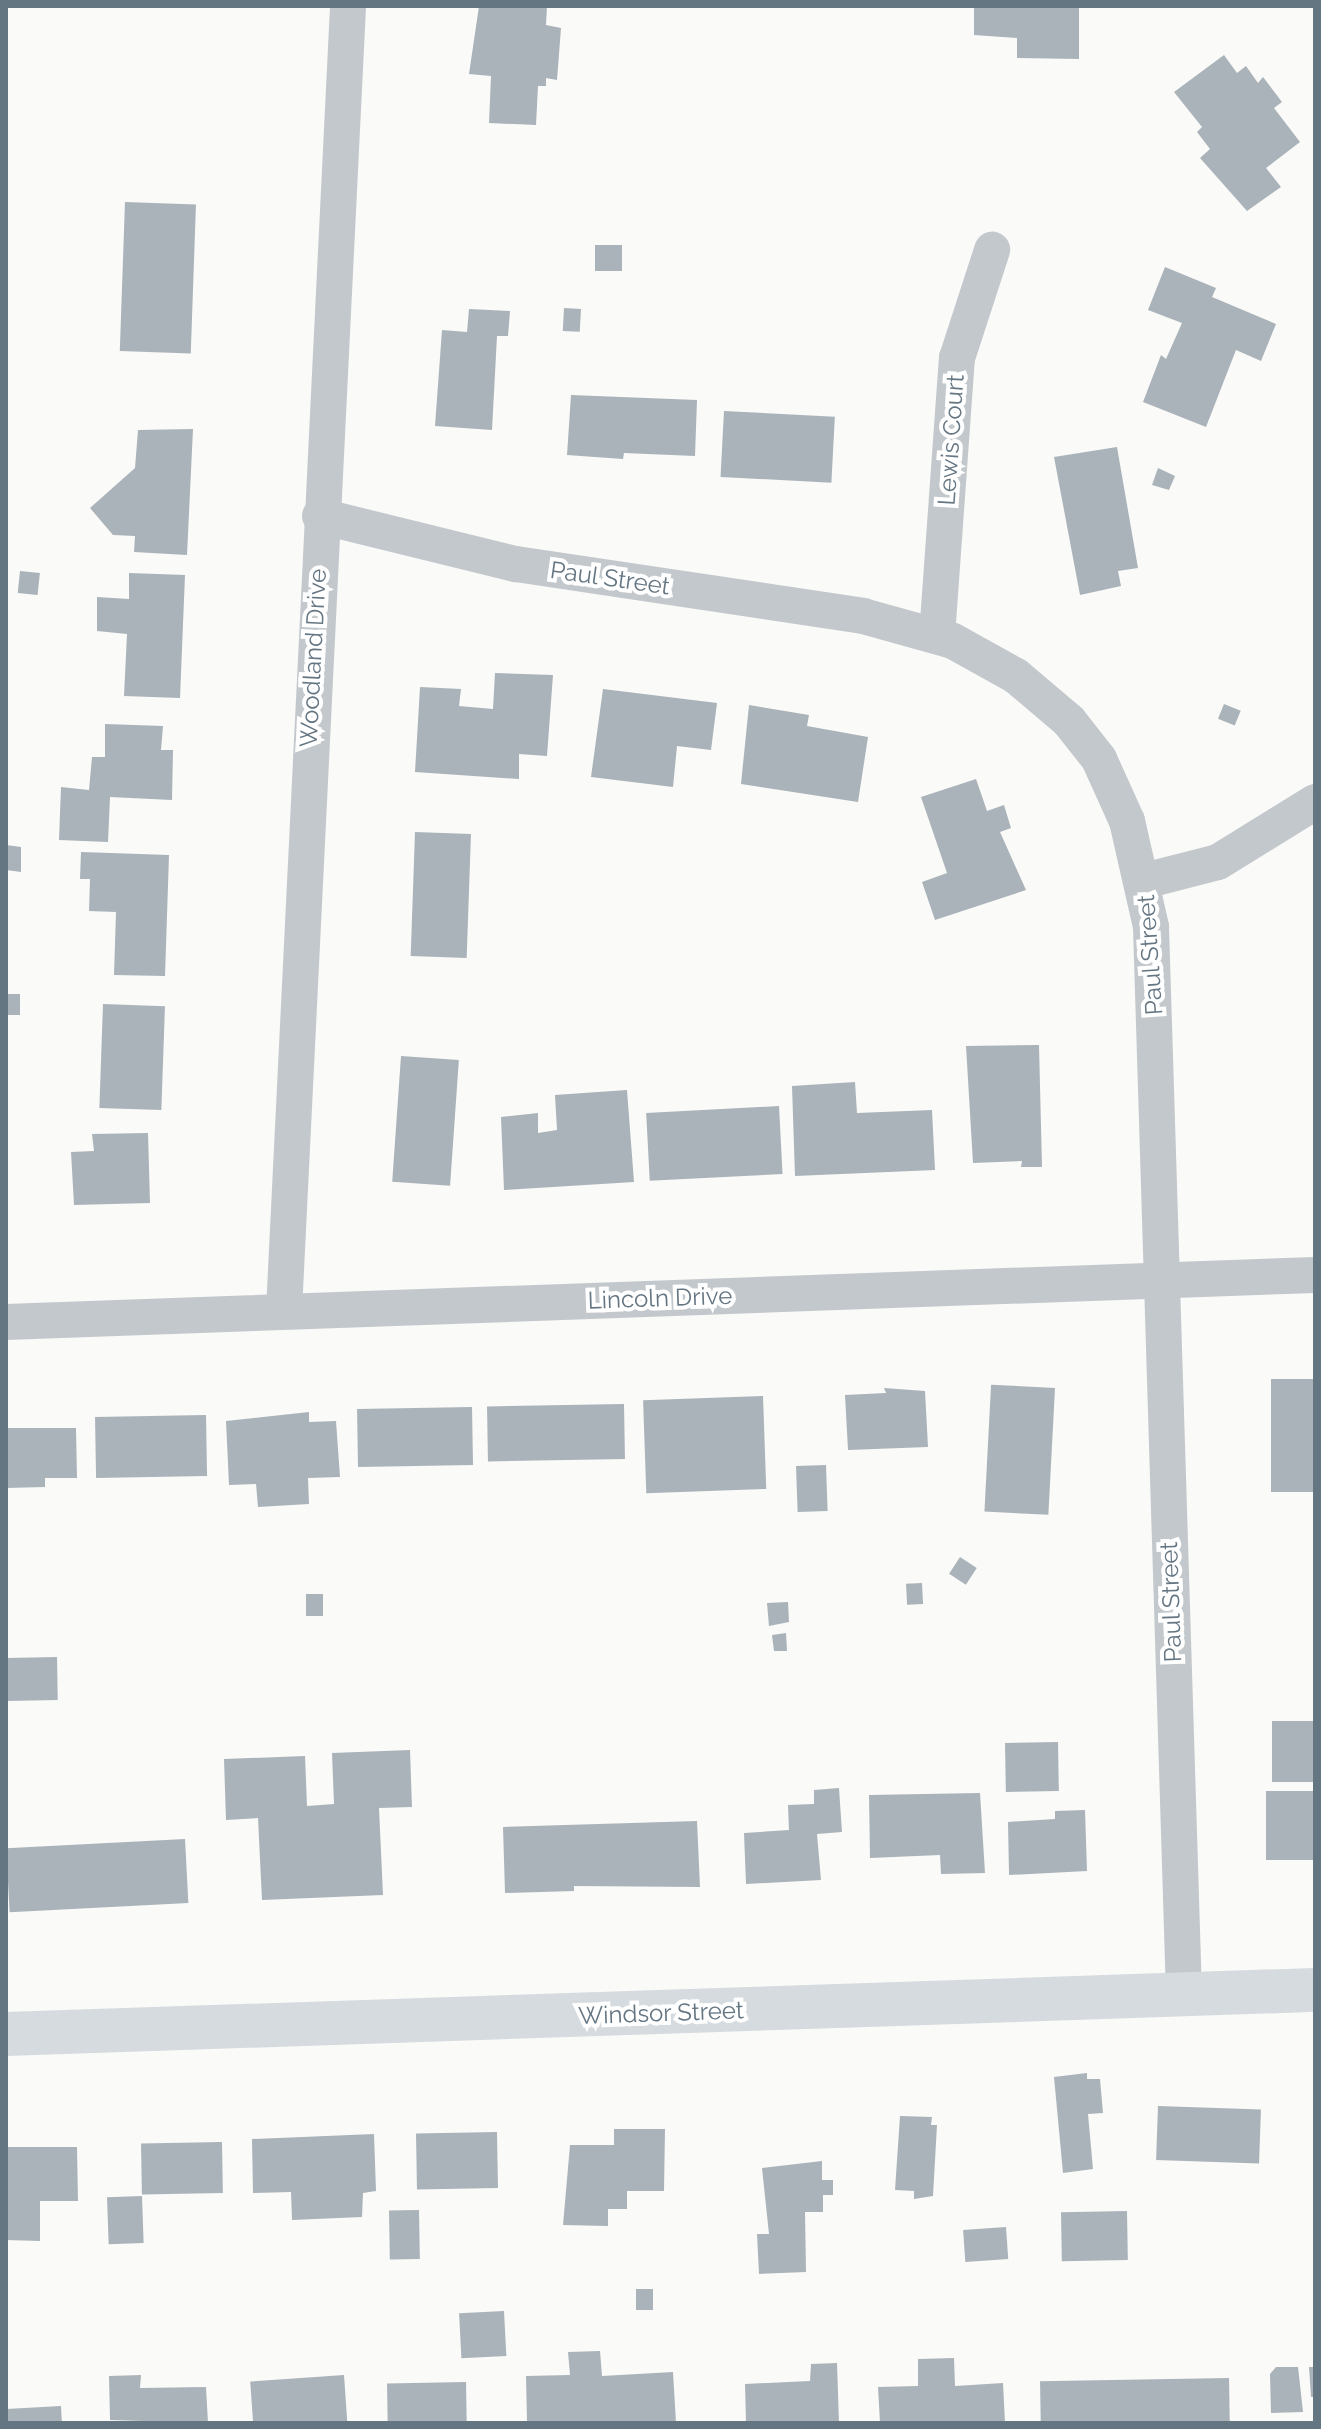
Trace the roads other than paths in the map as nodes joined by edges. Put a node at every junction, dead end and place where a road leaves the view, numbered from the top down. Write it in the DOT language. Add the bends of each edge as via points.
graph roads {
  1 [pos="348,6"];
  2 [pos="992,250"];
  3 [pos="320,516"];
  4 [pos="937,636"];
  5 [pos="1315,802"];
  6 [pos="1144,881"];
  7 [pos="1315,1275"];
  8 [pos="1161,1281"];
  9 [pos="284,1311"];
  10 [pos="6,1322"];
  11 [pos="1315,1990"];
  12 [pos="1184,1995"];
  13 [pos="6,2034"];
  1 -- 3 [label="street, Woodland Drive"];
  2 -- 4 [label="street, Lewis Court" via="957,358"];
  3 -- 4 [label="street, Paul Street" via="516,564 863,616"];
  3 -- 9 [label="street, Woodland Drive"];
  4 -- 6 [label="street, Paul Street" via="1016,676 1069,721 1099,759 1127,821"];
  5 -- 6 [label="street" via="1218,862"];
  6 -- 8 [label="street, Paul Street" via="1155,1012"];
  7 -- 8 [label="street, Lincoln Drive"];
  8 -- 9 [label="street, Lincoln Drive"];
  8 -- 12 [label="street, Paul Street"];
  9 -- 10 [label="street, Lincoln Drive"];
  11 -- 12 [label="main road, Windsor Street"];
  12 -- 13 [label="main road, Windsor Street"];
}
